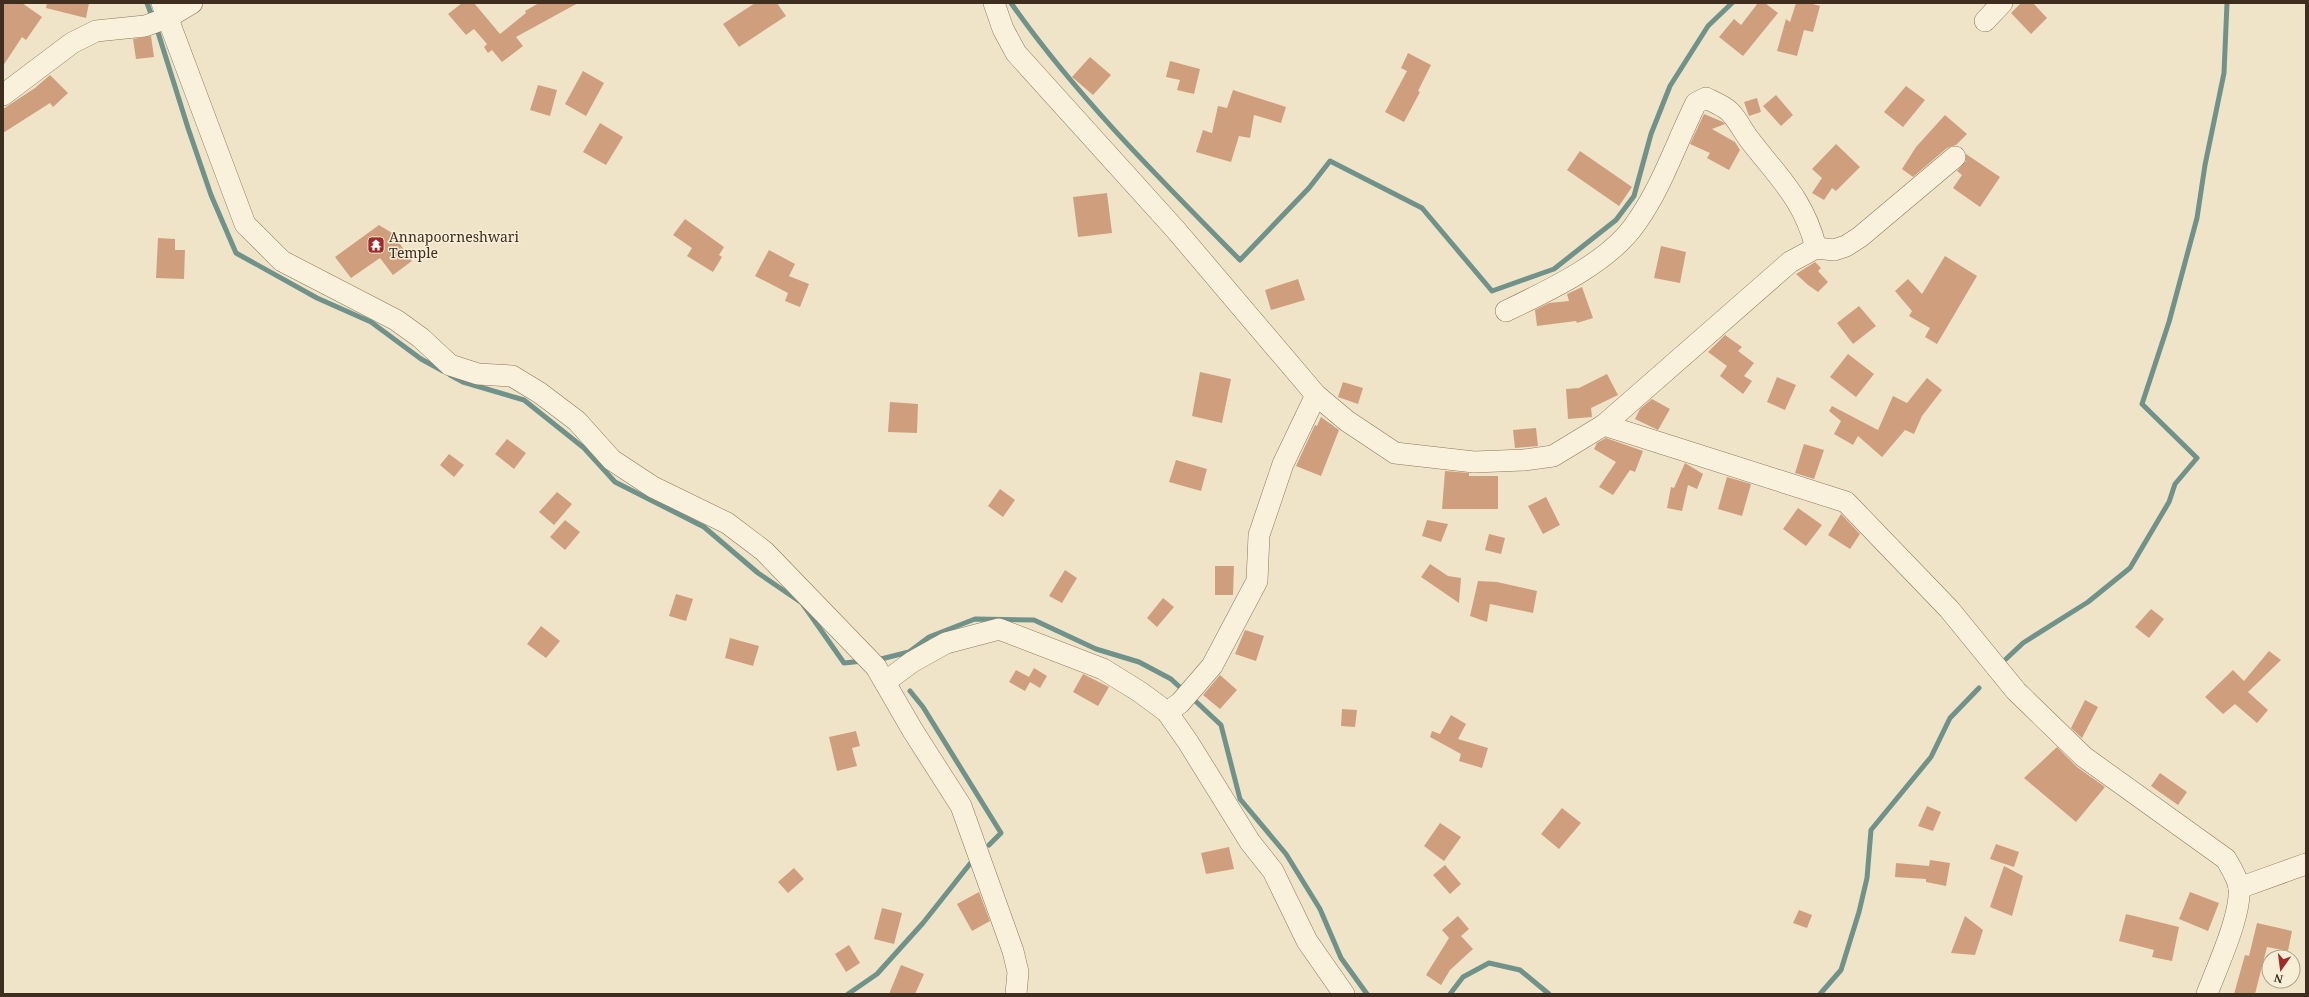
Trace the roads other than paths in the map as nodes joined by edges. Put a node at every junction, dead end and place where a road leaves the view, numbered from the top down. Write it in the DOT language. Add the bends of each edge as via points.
graph roads {
  1 [pos="192,3"];
  2 [pos="994,3"];
  3 [pos="2002,3"];
  4 [pos="158,17"];
  5 [pos="1985,21"];
  6 [pos="3,95"];
  7 [pos="1955,157"];
  8 [pos="1816,248"];
  9 [pos="1506,311"];
  10 [pos="1316,395"];
  11 [pos="1604,425"];
  12 [pos="881,674"];
  13 [pos="1174,707"];
  14 [pos="2306,864"];
  15 [pos="2239,888"];
  16 [pos="1016,994"];
  17 [pos="1344,994"];
  18 [pos="2208,994"];
  1 -- 4 [label="street"];
  2 -- 10 [label="street" via="1003,29 1016,53 1175,229"];
  3 -- 5 [label="street"];
  4 -- 6 [label="street" via="96,31 72,43"];
  4 -- 12 [label="street" via="245,224 282,261 396,320 421,338 450,366 478,374 512,376 540,393 577,420 612,460 653,487 727,522 764,551"];
  7 -- 8 [label="street" via="1860,237 1834,250"];
  8 -- 9 [label="street" via="1803,209 1778,173 1726,108 1706,98 1696,103 1657,187 1636,224 1613,250 1549,290"];
  8 -- 11 [label="street" via="1790,262"];
  10 -- 11 [label="street" via="1347,421 1395,453 1474,462 1554,456"];
  10 -- 13 [label="street" via="1282,464 1259,534 1257,581 1212,666"];
  11 -- 15 [label="street" via="1846,502 1949,609 2016,691 2084,757 2226,859"];
  12 -- 13 [label="street" via="912,662 946,643 999,629 1104,669"];
  12 -- 16 [label="street" via="913,731 961,806 1013,951 1018,972"];
  13 -- 17 [label="street" via="1250,842 1273,872 1306,941"];
  14 -- 15 [label="street"];
  15 -- 18 [label="street" via="2236,915"];
}
